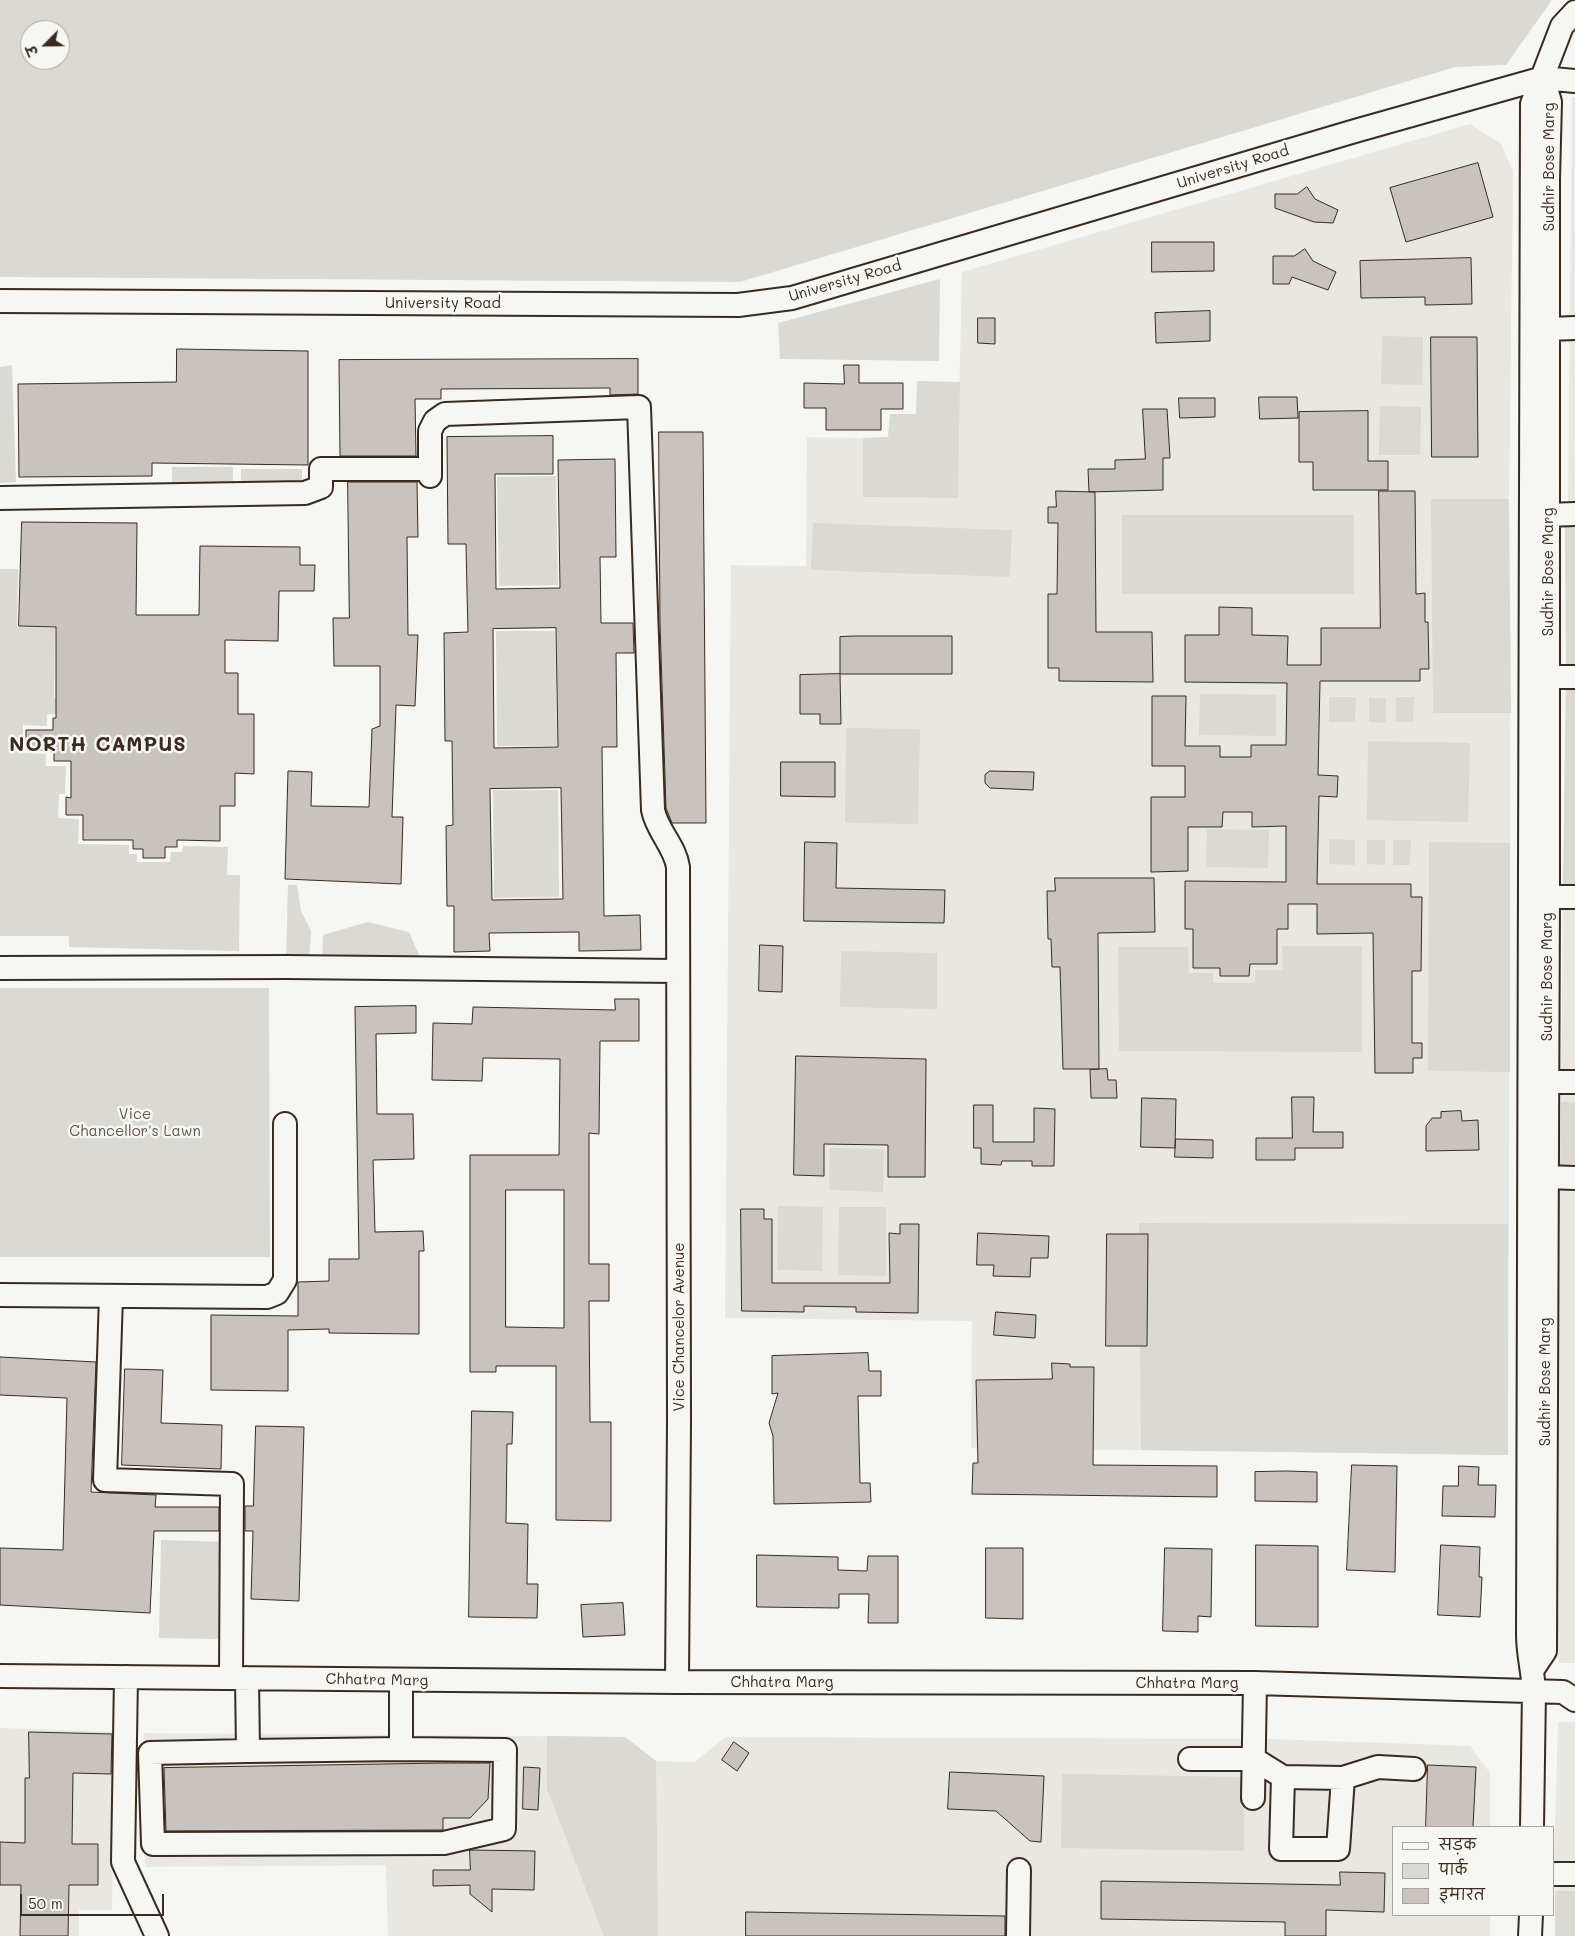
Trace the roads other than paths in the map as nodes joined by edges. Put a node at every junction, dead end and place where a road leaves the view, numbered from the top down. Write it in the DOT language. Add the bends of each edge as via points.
graph roads {
  1 [pos="1575,12"];
  2 [pos="1543,78"];
  3 [pos="1575,81"];
  4 [pos="0,301"];
  5 [pos="1575,328"];
  6 [pos="1549,329"];
  7 [pos="0,498"];
  8 [pos="1575,514"];
  9 [pos="1548,515"];
  10 [pos="1548,677"];
  11 [pos="1575,677"];
  12 [pos="1548,897"];
  13 [pos="1575,897"];
  14 [pos="0,968"];
  15 [pos="677,971"];
  16 [pos="1561,1082"];
  17 [pos="286,1124"];
  18 [pos="1546,1177"];
  19 [pos="1575,1178"];
  20 [pos="0,1296"];
  21 [pos="111,1296"];
  22 [pos="1533,1669"];
  23 [pos="0,1676"];
  24 [pos="126,1677"];
  25 [pos="239,1678"];
  26 [pos="401,1680"];
  27 [pos="677,1682"];
  28 [pos="1255,1683"];
  29 [pos="1534,1692"];
  30 [pos="1571,1693"];
  31 [pos="401,1749"];
  32 [pos="248,1751"];
  33 [pos="1190,1759"];
  34 [pos="1254,1759"];
  35 [pos="1414,1769"];
  36 [pos="1282,1777"];
  37 [pos="1343,1778"];
  38 [pos="1253,1798"];
  39 [pos="1532,1826"];
  40 [pos="1019,1870"];
  41 [pos="1555,1874"];
  42 [pos="1575,1874"];
  43 [pos="1530,1916"];
  44 [pos="157,1936"];
  45 [pos="1018,1936"];
  46 [pos="1530,1936"];
  1 -- 2 [label="street" via="1562,26"];
  2 -- 3 [label="street"];
  2 -- 4 [label="street, University Road" via="792,298 738,305"];
  2 -- 6 [label="street, Sudhir Bose Marg" via="1550,102"];
  2 -- 22 [label="street, Sudhir Bose Marg" via="1532,104 1528,1651"];
  5 -- 6 [label="street"];
  6 -- 9 [label="street, Sudhir Bose Marg"];
  7 -- 15 [label="street, Vice Chancelor Avenue" via="305,492 321,487 321,469 430,473 430,431 435,421 445,414 638,407 653,810 678,867"];
  8 -- 9 [label="street"];
  9 -- 10 [label="street, Sudhir Bose Marg"];
  10 -- 11 [label="street"];
  10 -- 12 [label="street, Sudhir Bose Marg"];
  12 -- 13 [label="street"];
  12 -- 16 [label="street, Sudhir Bose Marg"];
  14 -- 15 [label="street"];
  15 -- 27 [label="street, Vice Chancelor Avenue"];
  16 -- 18 [label="street, Sudhir Bose Marg"];
  17 -- 21 [label="street" via="285,1280 277,1293 267,1298"];
  18 -- 19 [label="street"];
  18 -- 22 [label="street, Sudhir Bose Marg" via="1545,1651"];
  20 -- 21 [label="street"];
  21 -- 25 [label="street" via="105,1480 232,1484"];
  22 -- 29 [label="street, Sudhir Bose Marg"];
  23 -- 24 [label="street, Chhatra Marg"];
  24 -- 25 [label="street, Chhatra Marg"];
  24 -- 44 [label="street" via="123,1862"];
  25 -- 26 [label="street, Chhatra Marg"];
  25 -- 32 [label="street"];
  26 -- 27 [label="street, Chhatra Marg"];
  26 -- 31 [label="street"];
  27 -- 28 [label="street, Chhatra Marg"];
  28 -- 29 [label="street, Chhatra Marg"];
  28 -- 34 [label="street"];
  29 -- 30 [label="street, Chhatra Marg"];
  29 -- 39 [label="street, Sudhir Bose Marg"];
  31 -- 32 [label="street"];
  31 -- 32 [label="street" via="505,1750 504,1829 444,1843 153,1844 150,1753"];
  33 -- 34 [label="street"];
  34 -- 36 [label="street"];
  34 -- 38 [label="street"];
  35 -- 37 [label="street" via="1378,1767"];
  36 -- 37 [label="street"];
  36 -- 37 [label="street" via="1281,1849 1338,1849"];
  40 -- 45 [label="street"];
  41 -- 42 [label="street"];
  43 -- 46 [label="street"];
}
